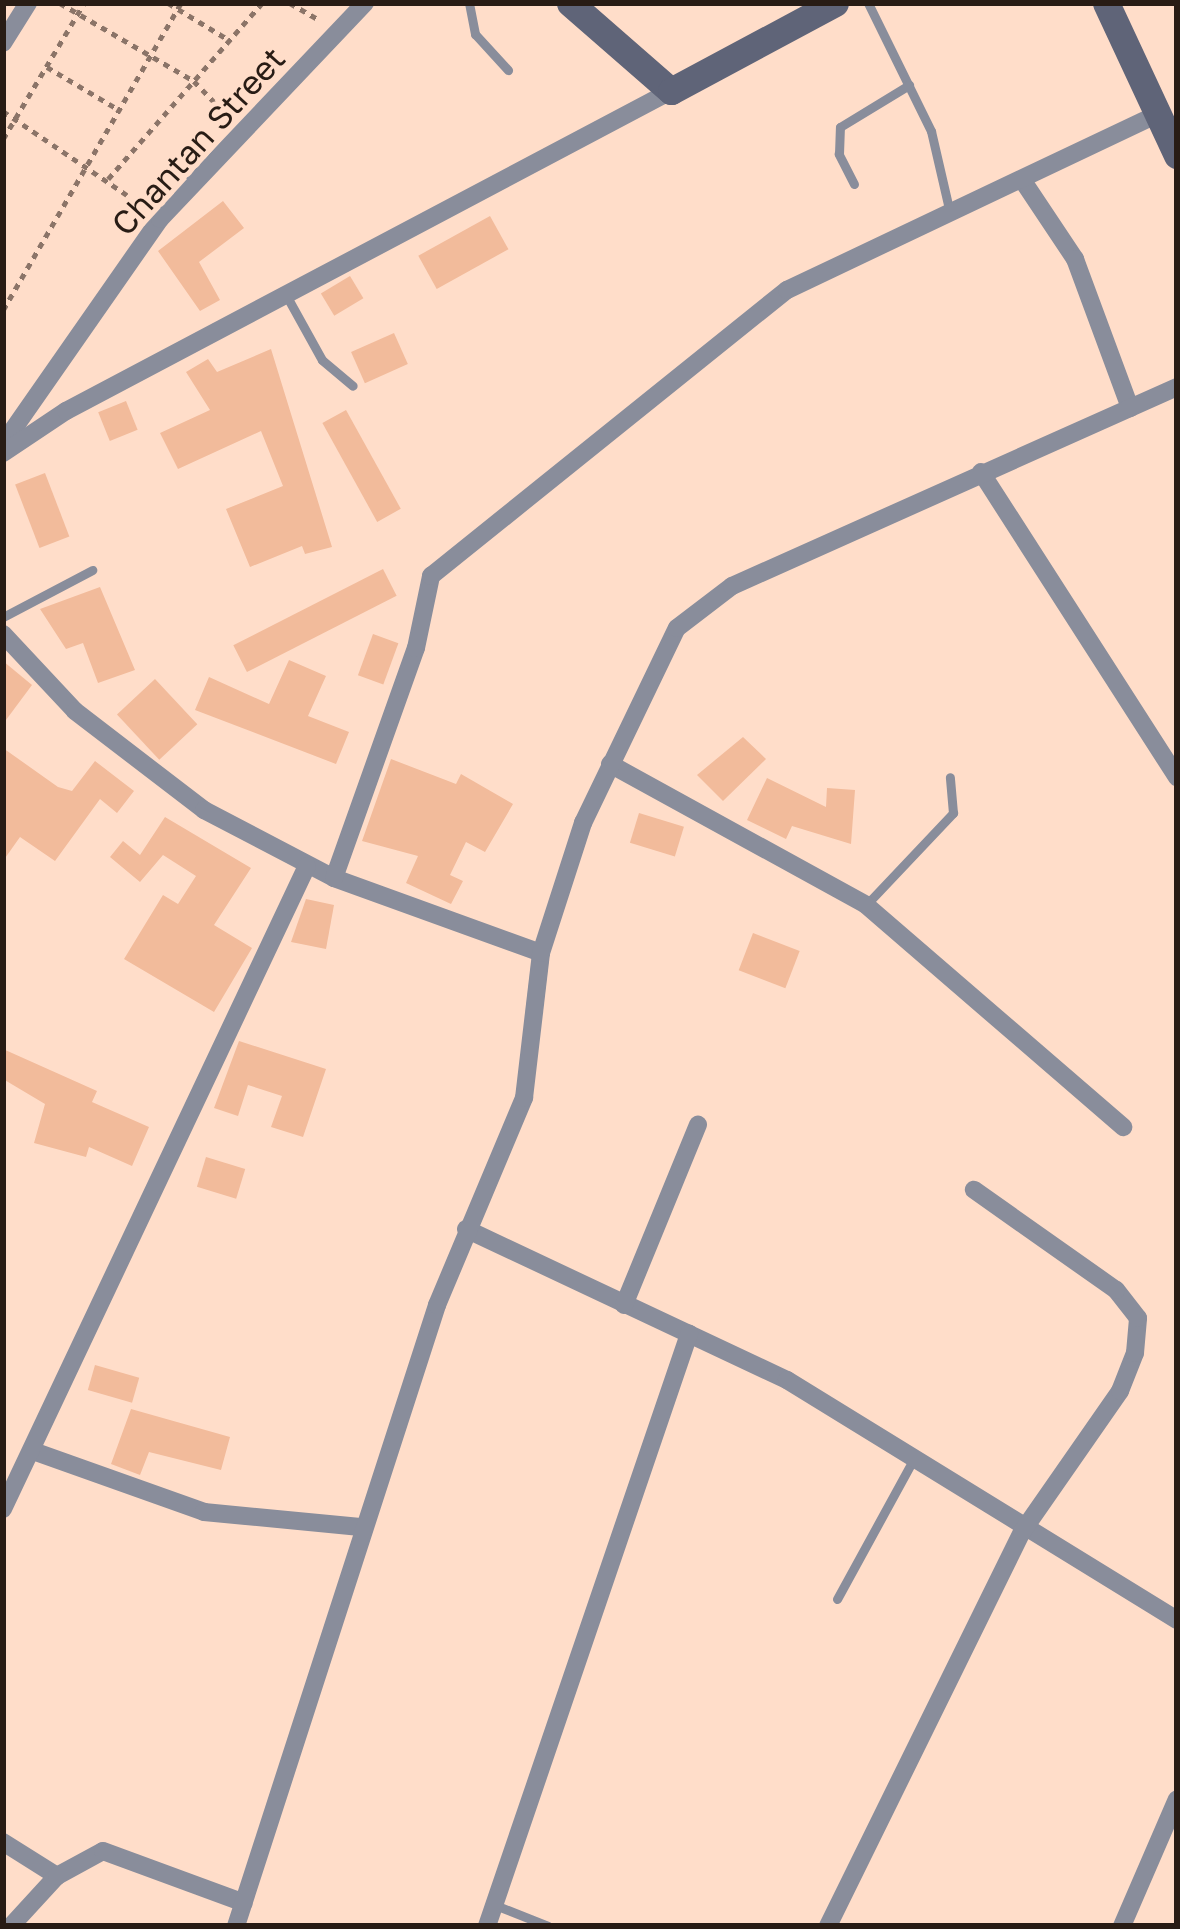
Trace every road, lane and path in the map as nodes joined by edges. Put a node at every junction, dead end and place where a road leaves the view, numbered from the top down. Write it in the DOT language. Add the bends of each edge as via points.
graph roads {
  1 [pos="28,3"];
  2 [pos="60,3"];
  3 [pos="84,3"];
  4 [pos="168,3"];
  5 [pos="262,3"];
  6 [pos="290,3"];
  7 [pos="364,3"];
  8 [pos="470,3"];
  9 [pos="570,3"];
  10 [pos="835,3"];
  11 [pos="868,3"];
  12 [pos="1106,3"];
  13 [pos="179,6"];
  14 [pos="78,13"];
  15 [pos="339,32"];
  16 [pos="229,40"];
  17 [pos="3,43"];
  18 [pos="151,54"];
  19 [pos="46,67"];
  20 [pos="508,70"];
  21 [pos="194,81"];
  22 [pos="909,86"];
  23 [pos="671,91"];
  24 [pos="119,110"];
  25 [pos="3,111"];
  26 [pos="1159,113"];
  27 [pos="15,118"];
  28 [pos="243,132"];
  29 [pos="3,140"];
  30 [pos="1177,155"];
  31 [pos="88,164"];
  32 [pos="108,179"];
  33 [pos="1023,181"];
  34 [pos="854,184"];
  35 [pos="951,214"];
  36 [pos="160,219"];
  37 [pos="286,296"];
  38 [pos="3,310"];
  39 [pos="353,386"];
  40 [pos="1177,387"];
  41 [pos="1130,408"];
  42 [pos="3,448"];
  43 [pos="981,472"];
  44 [pos="92,570"];
  45 [pos="3,617"];
  46 [pos="3,634"];
  47 [pos="610,764"];
  48 [pos="1174,767"];
  49 [pos="950,777"];
  50 [pos="307,866"];
  51 [pos="334,878"];
  52 [pos="866,905"];
  53 [pos="541,953"];
  54 [pos="698,1125"];
  55 [pos="1123,1127"];
  56 [pos="974,1190"];
  57 [pos="466,1229"];
  58 [pos="624,1305"];
  59 [pos="689,1334"];
  60 [pos="33,1451"];
  61 [pos="914,1460"];
  62 [pos="3,1509"];
  63 [pos="360,1527"];
  64 [pos="1022,1532"];
  65 [pos="837,1600"];
  66 [pos="1177,1620"];
  67 [pos="1177,1799"];
  68 [pos="3,1842"];
  69 [pos="57,1876"];
  70 [pos="244,1903"];
  71 [pos="495,1905"];
  72 [pos="10,1926"];
  73 [pos="236,1926"];
  74 [pos="488,1926"];
  75 [pos="548,1926"];
  76 [pos="828,1926"];
  77 [pos="1122,1926"];
  1 -- 17 [label="street"];
  2 -- 14 [label="path"];
  3 -- 14 [label="path"];
  4 -- 13 [label="path"];
  5 -- 16 [label="path"];
  6 -- 15 [label="path"];
  7 -- 15 [label="street, Chantan Street"];
  8 -- 20 [label="lane" via="476,34"];
  9 -- 23 [label="street"];
  10 -- 23 [label="street"];
  11 -- 22 [label="lane"];
  12 -- 26 [label="street"];
  13 -- 16 [label="path"];
  13 -- 18 [label="path"];
  14 -- 18 [label="path"];
  14 -- 19 [label="path"];
  15 -- 28 [label="street, Chantan Street"];
  16 -- 21 [label="path"];
  18 -- 21 [label="path"];
  18 -- 24 [label="path"];
  19 -- 24 [label="path"];
  19 -- 27 [label="path"];
  21 -- 28 [label="path"];
  21 -- 32 [label="path"];
  22 -- 34 [label="lane" via="840,128 838,154"];
  22 -- 35 [label="lane"];
  23 -- 37 [label="street"];
  24 -- 31 [label="path"];
  25 -- 27 [label="path"];
  26 -- 30 [label="street"];
  26 -- 33 [label="street"];
  27 -- 29 [label="path"];
  27 -- 31 [label="path"];
  28 -- 36 [label="street, Chantan Street"];
  31 -- 32 [label="path"];
  31 -- 38 [label="path"];
  32 -- 36 [label="path"];
  33 -- 35 [label="street"];
  33 -- 41 [label="street" via="1076,259"];
  35 -- 51 [label="street" via="787,290 430,576 416,648"];
  36 -- 42 [label="street, Chantan Street"];
  37 -- 39 [label="lane" via="322,360"];
  37 -- 42 [label="street"];
  40 -- 41 [label="street"];
  41 -- 43 [label="street"];
  43 -- 47 [label="street" via="699,605 677,628"];
  43 -- 48 [label="street"];
  44 -- 45 [label="lane"];
  46 -- 50 [label="street" via="75,711 167,782"];
  47 -- 52 [label="street"];
  47 -- 53 [label="street"];
  49 -- 52 [label="lane" via="953,813"];
  50 -- 51 [label="street"];
  50 -- 60 [label="street"];
  51 -- 53 [label="street"];
  52 -- 55 [label="street"];
  53 -- 57 [label="street" via="524,1098"];
  54 -- 58 [label="street"];
  56 -- 64 [label="street" via="1116,1290 1138,1318 1120,1391"];
  57 -- 58 [label="street"];
  57 -- 63 [label="street"];
  58 -- 59 [label="street"];
  59 -- 61 [label="street" via="788,1380"];
  59 -- 71 [label="street"];
  60 -- 62 [label="street"];
  60 -- 63 [label="street" via="204,1512"];
  61 -- 64 [label="street"];
  61 -- 65 [label="lane"];
  63 -- 70 [label="street"];
  64 -- 66 [label="street"];
  64 -- 76 [label="street"];
  67 -- 77 [label="street"];
  68 -- 69 [label="street"];
  69 -- 70 [label="street" via="86,1855 132,1856"];
  69 -- 72 [label="street"];
  70 -- 73 [label="street"];
  71 -- 74 [label="street"];
  71 -- 75 [label="lane"];
}
